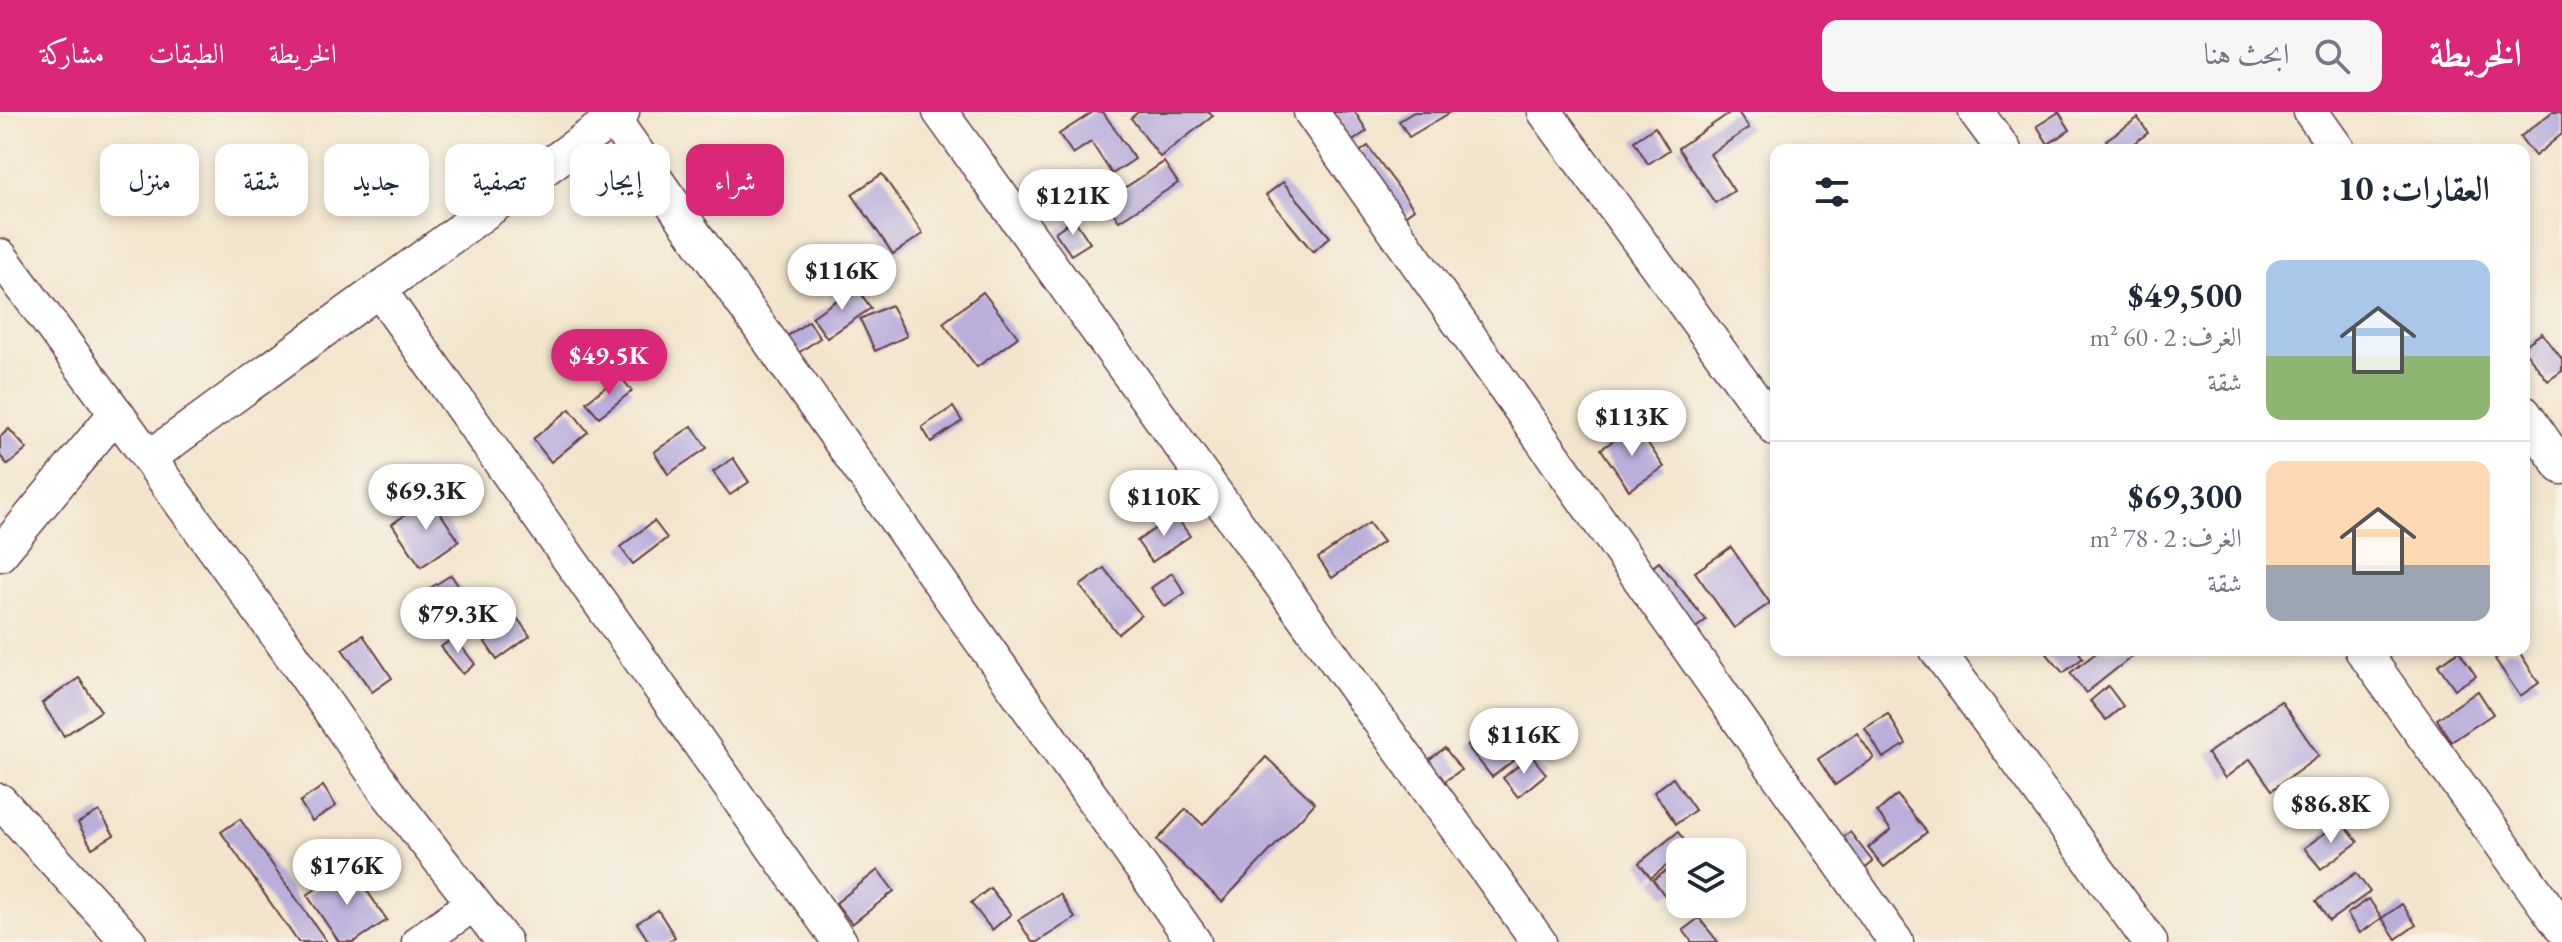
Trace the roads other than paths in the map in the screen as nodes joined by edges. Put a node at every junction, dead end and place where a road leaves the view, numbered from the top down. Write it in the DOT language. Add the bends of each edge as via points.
graph roads {
  1 [pos="940,112"];
  2 [pos="1311,112"];
  3 [pos="1545,112"];
  4 [pos="1976,112"];
  5 [pos="2311,112"];
  6 [pos="618,115"];
  7 [pos="2000,144"];
  8 [pos="2334,144"];
  9 [pos="0,256"];
  10 [pos="379,290"];
  11 [pos="116,413"];
  12 [pos="1770,421"];
  13 [pos="2530,422"];
  14 [pos="149,458"];
  15 [pos="2562,467"];
  16 [pos="0,554"];
  17 [pos="1941,656"];
  18 [pos="2366,656"];
  19 [pos="0,801"];
  20 [pos="473,904"];
  21 [pos="2562,928"];
  22 [pos="129,942"];
  23 [pos="419,942"];
  24 [pos="504,942"];
  25 [pos="840,942"];
  26 [pos="1194,942"];
  27 [pos="1539,942"];
  28 [pos="1896,942"];
  29 [pos="2150,942"];
  1 -- 27 [label="street"];
  2 -- 28 [label="street"];
  3 -- 12 [label="street"];
  4 -- 7 [label="street"];
  5 -- 8 [label="street"];
  6 -- 10 [label="street"];
  6 -- 26 [label="street"];
  9 -- 11 [label="street"];
  10 -- 14 [label="street"];
  10 -- 25 [label="street"];
  11 -- 14 [label="street"];
  11 -- 16 [label="street"];
  13 -- 15 [label="street"];
  14 -- 20 [label="street"];
  17 -- 29 [label="street"];
  18 -- 21 [label="street"];
  19 -- 22 [label="street"];
  20 -- 23 [label="street"];
  20 -- 24 [label="street"];
}
